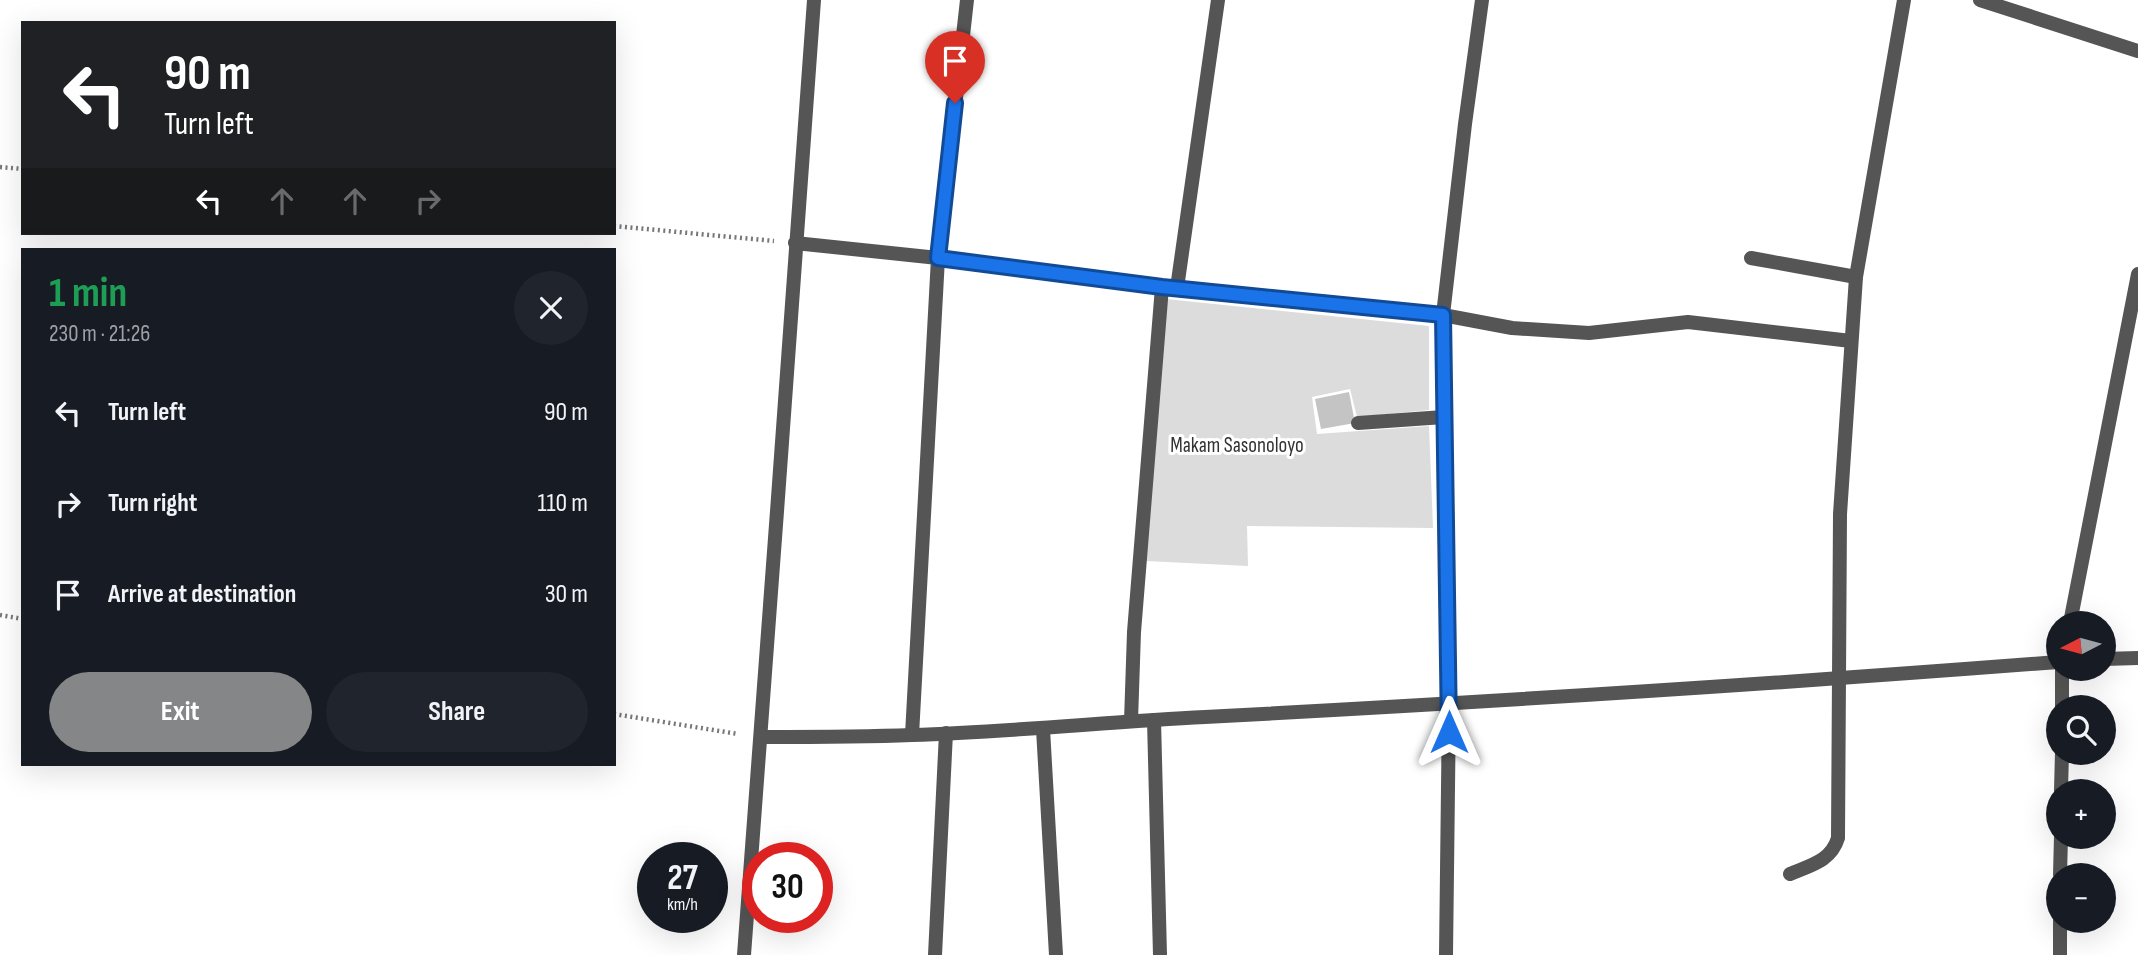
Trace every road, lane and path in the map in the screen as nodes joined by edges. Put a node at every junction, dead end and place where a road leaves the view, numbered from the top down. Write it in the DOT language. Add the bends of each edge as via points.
graph roads {
  1 [pos="814,0"];
  2 [pos="967,0"];
  3 [pos="1218,0"];
  4 [pos="1482,0"];
  5 [pos="1904,0"];
  6 [pos="1980,0"];
  7 [pos="2138,51"];
  8 [pos="0,167"];
  9 [pos="21,169"];
  10 [pos="616,226"];
  11 [pos="795,243"];
  12 [pos="1751,257"];
  13 [pos="938,258"];
  14 [pos="2138,274"];
  15 [pos="1856,277"];
  16 [pos="1162,287"];
  17 [pos="1177,288"];
  18 [pos="1443,315"];
  19 [pos="1851,341"];
  20 [pos="1444,417"];
  21 [pos="1358,424"];
  22 [pos="2072,611"];
  23 [pos="0,615"];
  24 [pos="21,619"];
  25 [pos="2138,657"];
  26 [pos="2116,658"];
  27 [pos="2046,663"];
  28 [pos="1838,679"];
  29 [pos="1449,704"];
  30 [pos="616,714"];
  31 [pos="1154,720"];
  32 [pos="1131,721"];
  33 [pos="1043,729"];
  34 [pos="946,733"];
  35 [pos="912,736"];
  36 [pos="762,737"];
  37 [pos="1790,874"];
  38 [pos="2060,933"];
  39 [pos="744,955"];
  40 [pos="936,955"];
  41 [pos="1056,955"];
  42 [pos="1160,955"];
  43 [pos="1446,955"];
  44 [pos="2060,955"];
  1 -- 11 [label="street"];
  2 -- 13 [label="street"];
  3 -- 17 [label="street"];
  4 -- 18 [label="street"];
  5 -- 15 [label="street"];
  6 -- 7 [label="street"];
  8 -- 9 [label="path"];
  10 -- 11 [label="path"];
  11 -- 13 [label="street"];
  11 -- 36 [label="street"];
  12 -- 15 [label="street"];
  13 -- 16 [label="street"];
  13 -- 35 [label="street"];
  14 -- 22 [label="street"];
  15 -- 19 [label="street"];
  16 -- 17 [label="street"];
  16 -- 32 [label="street"];
  17 -- 18 [label="street"];
  18 -- 19 [label="street" via="1563,332 1688,322"];
  18 -- 20 [label="street"];
  19 -- 28 [label="street" via="1840,514"];
  20 -- 21 [label="street"];
  20 -- 29 [label="street"];
  23 -- 24 [label="path"];
  25 -- 26 [label="street"];
  27 -- 28 [label="street"];
  28 -- 29 [label="street"];
  28 -- 37 [label="street" via="1838,838 1834,851 1824,859"];
  29 -- 31 [label="street"];
  29 -- 43 [label="street"];
  30 -- 36 [label="path"];
  31 -- 32 [label="street"];
  31 -- 42 [label="street"];
  32 -- 33 [label="street"];
  33 -- 34 [label="street"];
  33 -- 41 [label="street"];
  34 -- 35 [label="street"];
  34 -- 40 [label="street"];
  35 -- 36 [label="street"];
  36 -- 39 [label="street"];
  38 -- 44 [label="street"];
}
